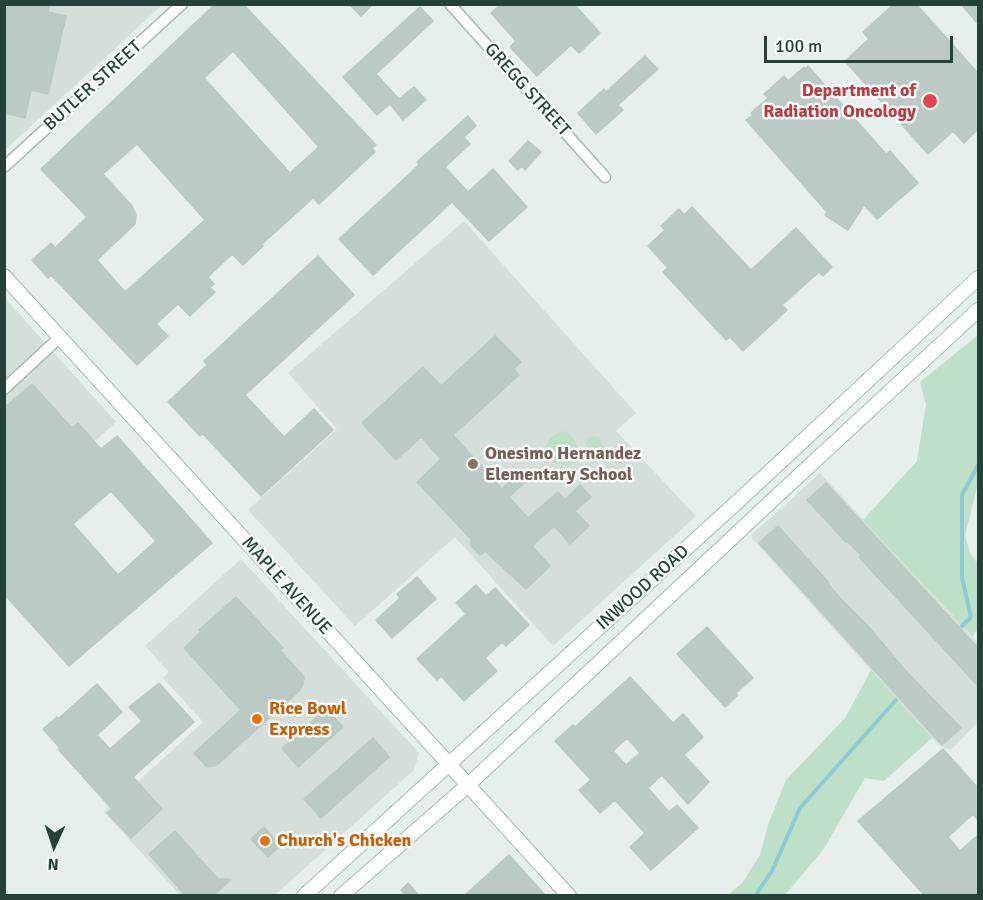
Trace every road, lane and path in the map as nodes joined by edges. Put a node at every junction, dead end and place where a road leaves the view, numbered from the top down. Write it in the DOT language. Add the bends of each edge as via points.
graph roads {
  1 [pos="182,4"];
  2 [pos="450,4"];
  3 [pos="4,167"];
  4 [pos="605,177"];
  5 [pos="4,276"];
  6 [pos="978,278"];
  7 [pos="978,310"];
  8 [pos="60,337"];
  9 [pos="4,388"];
  10 [pos="735,504"];
  11 [pos="750,521"];
  12 [pos="569,655"];
  13 [pos="579,681"];
  14 [pos="450,764"];
  15 [pos="468,785"];
  16 [pos="345,858"];
  17 [pos="363,877"];
  18 [pos="304,896"];
  19 [pos="341,896"];
  20 [pos="569,896"];
  1 -- 3 [label="street, BUTLER STREET"];
  2 -- 4 [label="street, GREGG STREET"];
  5 -- 8 [label="main road, MAPLE AVENUE"];
  6 -- 10 [label="main road, INWOOD ROAD"];
  7 -- 11 [label="main road, INWOOD ROAD"];
  8 -- 9 [label="street"];
  8 -- 14 [label="main road, MAPLE AVENUE"];
  10 -- 11 [label="main road"];
  10 -- 12 [label="main road, INWOOD ROAD"];
  11 -- 13 [label="main road, INWOOD ROAD"];
  12 -- 13 [label="main road"];
  12 -- 14 [label="main road, INWOOD ROAD"];
  13 -- 15 [label="main road, INWOOD ROAD"];
  14 -- 15 [label="main road, MAPLE AVENUE"];
  14 -- 16 [label="main road, INWOOD ROAD"];
  15 -- 17 [label="main road, INWOOD ROAD"];
  15 -- 20 [label="main road, MAPLE AVENUE"];
  16 -- 17 [label="main road"];
  16 -- 18 [label="main road, INWOOD ROAD"];
  17 -- 19 [label="main road, INWOOD ROAD"];
}
